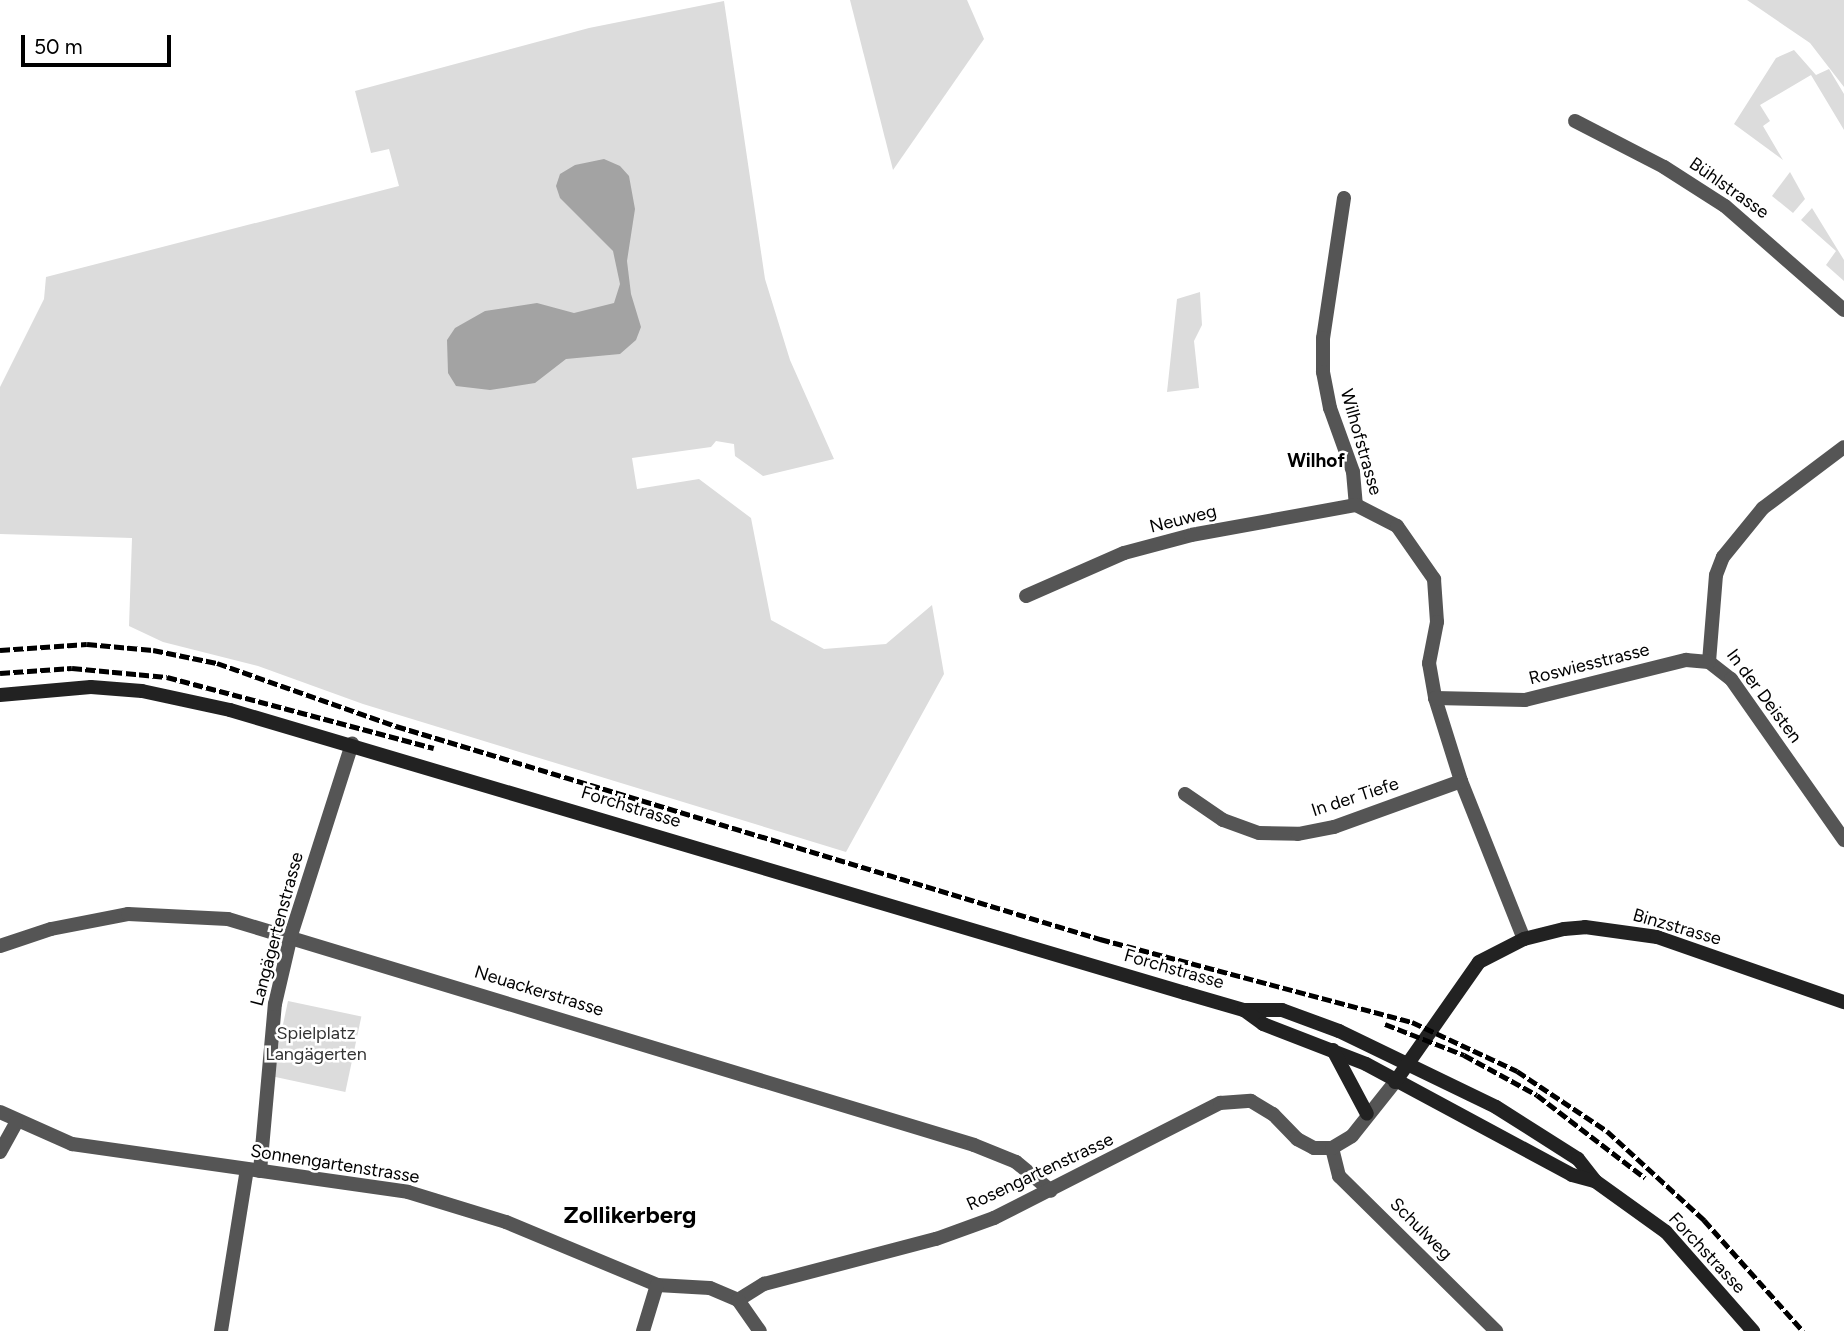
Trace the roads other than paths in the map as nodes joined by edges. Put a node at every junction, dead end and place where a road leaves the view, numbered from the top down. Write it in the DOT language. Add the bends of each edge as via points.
graph roads {
  1 [pos="1575,121"];
  2 [pos="1344,198"];
  3 [pos="1844,310"];
  4 [pos="1844,447"];
  5 [pos="1356,505"];
  6 [pos="1026,596"];
  7 [pos="1710,662"];
  8 [pos="0,695"];
  9 [pos="1435,698"];
  10 [pos="352,744"];
  11 [pos="1461,781"];
  12 [pos="1185,794"];
  13 [pos="1844,840"];
  14 [pos="291,935"];
  15 [pos="1524,939"];
  16 [pos="0,946"];
  17 [pos="1844,1002"];
  18 [pos="1244,1010"];
  19 [pos="1333,1050"];
  20 [pos="1407,1062"];
  21 [pos="1395,1082"];
  22 [pos="0,1112"];
  23 [pos="1367,1114"];
  24 [pos="16,1123"];
  25 [pos="1332,1148"];
  26 [pos="0,1152"];
  27 [pos="254,1170"];
  28 [pos="1595,1181"];
  29 [pos="1051,1191"];
  30 [pos="657,1285"];
  31 [pos="738,1300"];
  32 [pos="221,1331"];
  33 [pos="643,1331"];
  34 [pos="760,1331"];
  35 [pos="1496,1331"];
  36 [pos="1753,1331"];
  1 -- 3 [label="street, Bühlstrasse" via="1725,206 1805,271"];
  2 -- 5 [label="street, Wilhofstrasse" via="1323,338 1323,372 1330,408 1353,472"];
  4 -- 7 [label="street, In der Deisten" via="1763,508 1733,541 1716,575"];
  5 -- 6 [label="street, Neuweg" via="1191,536 1124,554"];
  5 -- 9 [label="street, Wilhofstrasse" via="1397,526 1434,579 1437,622 1429,663"];
  7 -- 9 [label="street, Roswiesstrasse" via="1686,660 1525,700"];
  7 -- 13 [label="street, In der Deisten" via="1731,679"];
  8 -- 10 [label="main road, Forchstrasse" via="62,687 142,691"];
  9 -- 11 [label="street, Wilhofstrasse"];
  10 -- 14 [label="street, Langägertenstrasse"];
  10 -- 18 [label="main road, Forchstrasse"];
  11 -- 12 [label="street, In der Tiefe" via="1334,827 1298,834 1259,832 1223,820"];
  11 -- 15 [label="street, Wilhofstrasse"];
  14 -- 16 [label="street, Neuackerstrasse" via="212,916 128,914 51,929"];
  14 -- 27 [label="street, Langägertenstrasse" via="269,1031"];
  14 -- 29 [label="street, Neuackerstrasse" via="974,1145 1016,1162"];
  15 -- 17 [label="main road, Binzstrasse" via="1585,927 1630,931"];
  15 -- 20 [label="main road, Binzstrasse" via="1479,962"];
  18 -- 19 [label="main road, Forchstrasse" via="1264,1024"];
  18 -- 20 [label="main road, Forchstrasse" via="1282,1010"];
  19 -- 21 [label="main road, Forchstrasse"];
  19 -- 23 [label="main road"];
  20 -- 21 [label="main road, Binzstrasse"];
  20 -- 28 [label="main road, Forchstrasse" via="1545,1137 1578,1159"];
  21 -- 23 [label="street"];
  21 -- 28 [label="main road, Forchstrasse" via="1572,1175"];
  22 -- 24 [label="street, Sonnengartenstrasse"];
  23 -- 25 [label="street" via="1352,1136"];
  24 -- 26 [label="street"];
  24 -- 27 [label="street, Sonnengartenstrasse" via="72,1144"];
  25 -- 29 [label="street, Rosengartenstrasse" via="1314,1148 1297,1139 1273,1114 1238,1100 1220,1103"];
  25 -- 35 [label="street, Schulweg" via="1339,1176"];
  27 -- 30 [label="street, Sonnengartenstrasse" via="408,1192 506,1222"];
  27 -- 32 [label="street, Langägertenstrasse"];
  28 -- 36 [label="main road, Forchstrasse" via="1666,1232"];
  29 -- 31 [label="street, Rosengartenstrasse" via="936,1239 764,1284"];
  30 -- 31 [label="street" via="710,1289"];
  30 -- 33 [label="street"];
  31 -- 34 [label="street"];
}
